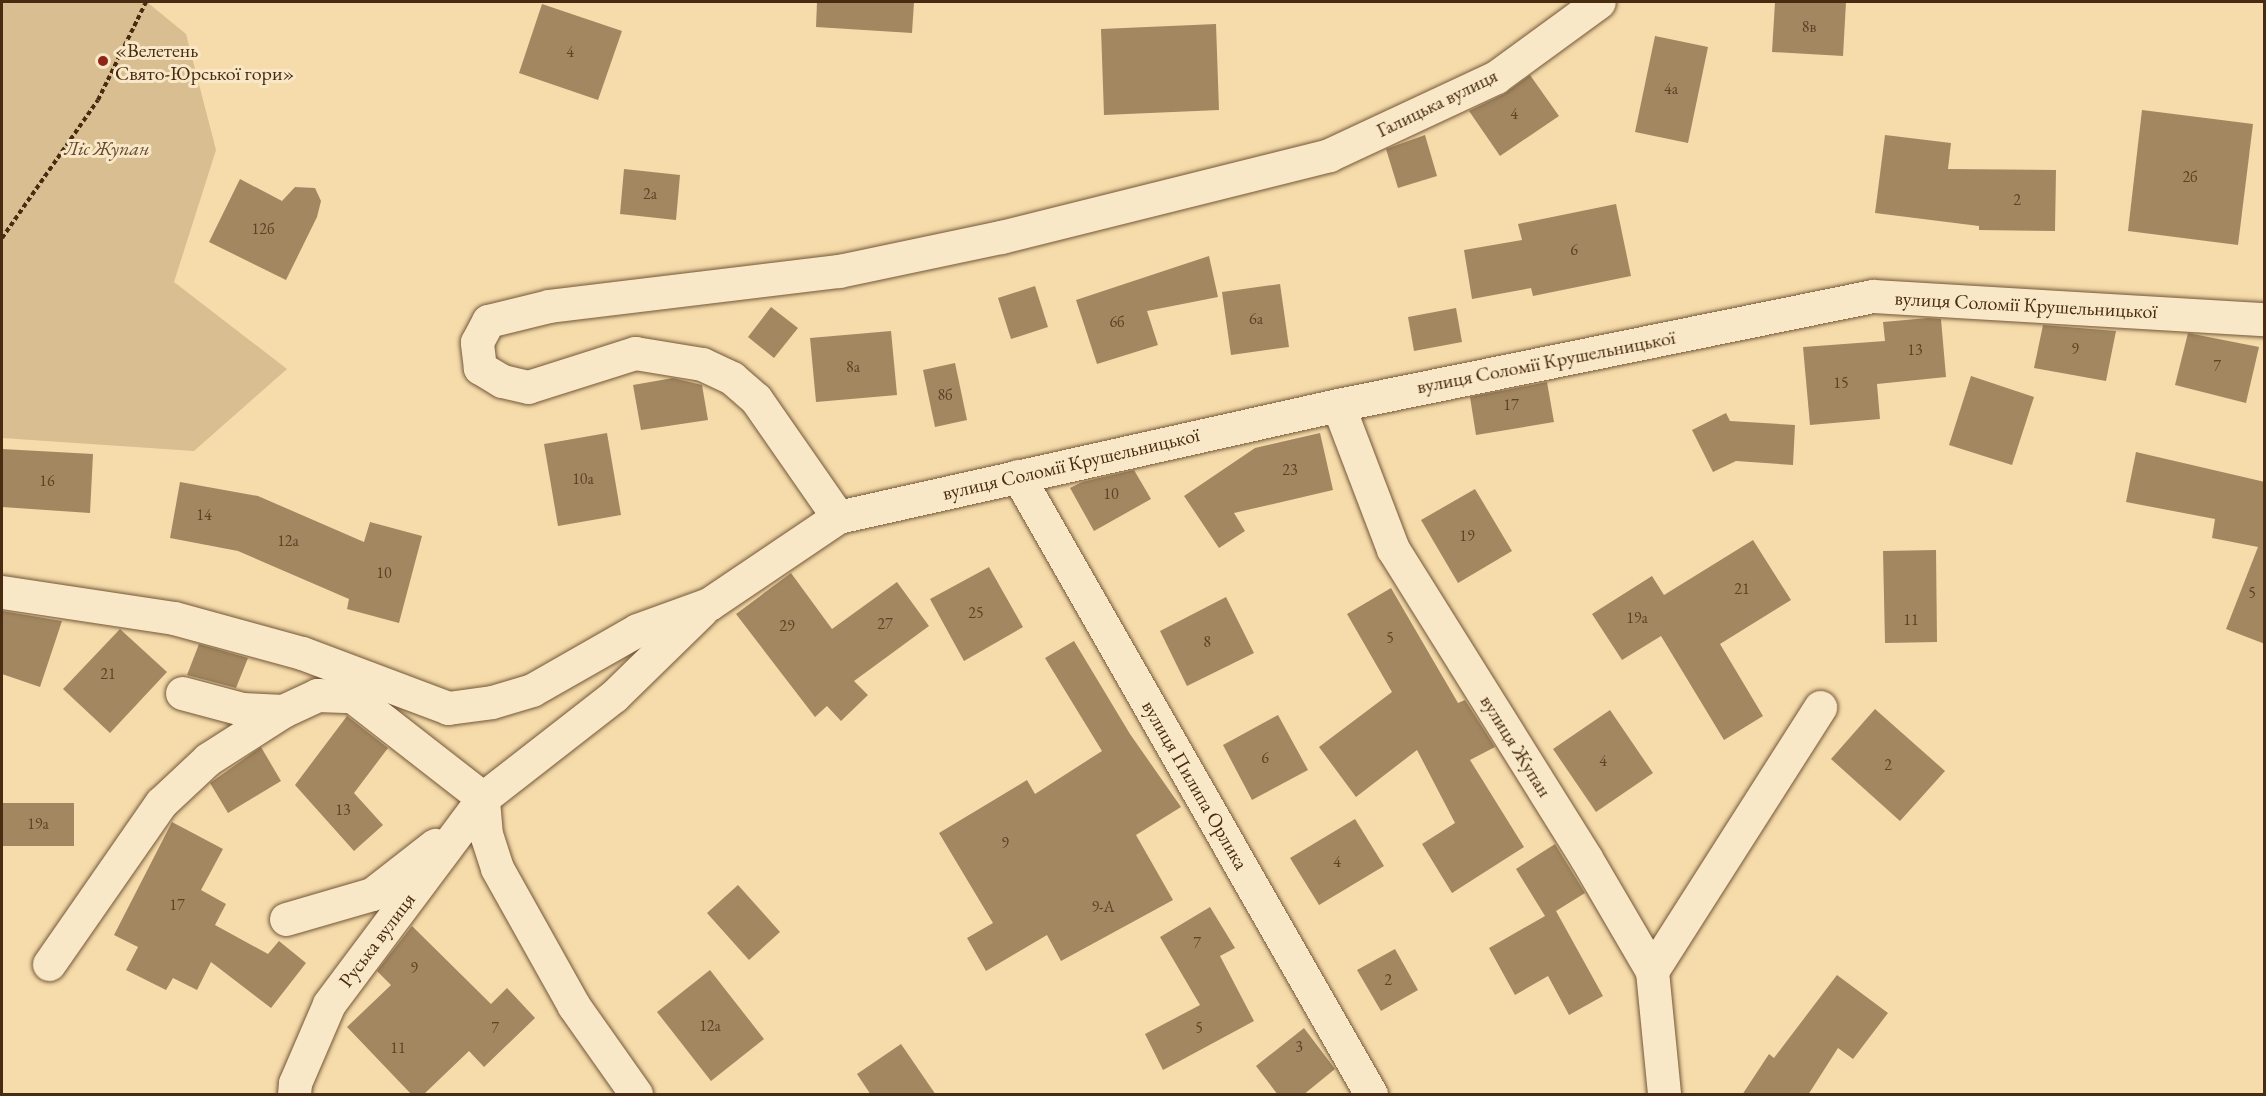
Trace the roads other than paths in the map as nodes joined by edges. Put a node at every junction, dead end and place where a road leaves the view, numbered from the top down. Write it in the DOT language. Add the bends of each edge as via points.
graph roads {
  1 [pos="1599,2"];
  2 [pos="2265,319"];
  3 [pos="1338,405"];
  4 [pos="1018,476"];
  5 [pos="838,518"];
  6 [pos="2,592"];
  7 [pos="708,604"];
  8 [pos="182,693"];
  9 [pos="1820,707"];
  10 [pos="284,711"];
  11 [pos="483,798"];
  12 [pos="450,842"];
  13 [pos="286,919"];
  14 [pos="49,964"];
  15 [pos="1652,970"];
  16 [pos="294,1095"];
  17 [pos="636,1095"];
  18 [pos="1371,1095"];
  19 [pos="1664,1095"];
  1 -- 5 [label="street, Галицька вулиця" via="1496,77 1329,155 1001,237 839,271 607,298 488,321 477,342 480,368 502,381 528,387 635,353 702,364 732,378 756,399"];
  2 -- 3 [label="street, вулиця Соломії Крушельницької" via="1873,296"];
  3 -- 4 [label="street, вулиця Соломії Крушельницької"];
  3 -- 15 [label="street, вулиця Жупан" via="1393,549 1587,858"];
  4 -- 5 [label="street, вулиця Соломії Крушельницької"];
  4 -- 18 [label="street, вулиця Пилипа Орлика"];
  5 -- 7 [label="street, вулиця Соломії Крушельницької"];
  6 -- 7 [label="street, вулиця Соломії Крушельницької" via="174,618 302,653 447,708 492,702 532,690 637,630"];
  7 -- 11 [label="street, Руська вулиця" via="614,696"];
  8 -- 10 [label="street" via="242,708"];
  9 -- 15 [label="street"];
  10 -- 11 [label="street" via="317,695 352,696"];
  10 -- 14 [label="street" via="208,759 160,803"];
  11 -- 12 [label="street, Руська вулиця"];
  11 -- 17 [label="street" via="486,835 497,868 574,1006"];
  12 -- 13 [label="street" via="430,847 372,894"];
  12 -- 16 [label="street, Руська вулиця" via="329,1004 295,1083"];
  15 -- 19 [label="street, вулиця Жупан"];
}
